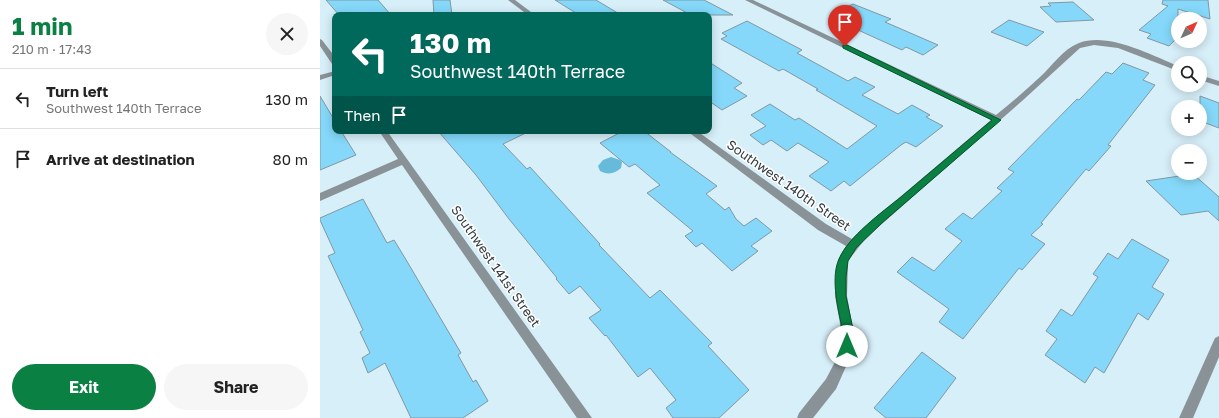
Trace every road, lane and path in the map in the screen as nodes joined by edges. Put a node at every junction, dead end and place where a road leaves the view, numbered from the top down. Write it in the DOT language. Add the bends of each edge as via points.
graph roads {
  1 [pos="512,0"];
  2 [pos="748,0"];
  3 [pos="528,12"];
  4 [pos="320,41"];
  5 [pos="332,58"];
  6 [pos="1171,66"];
  7 [pos="332,74"];
  8 [pos="320,78"];
  9 [pos="1207,80"];
  10 [pos="1219,84"];
  11 [pos="997,120"];
  12 [pos="385,134"];
  13 [pos="695,134"];
  14 [pos="404,160"];
  15 [pos="320,197"];
  16 [pos="852,246"];
  17 [pos="1219,342"];
  18 [pos="585,418"];
  19 [pos="804,418"];
  20 [pos="1186,418"];
  1 -- 3 [label="street"];
  2 -- 11 [label="street"];
  4 -- 5 [label="street"];
  6 -- 11 [label="street" via="1117,45 1095,42 1077,46"];
  7 -- 8 [label="street"];
  9 -- 10 [label="street"];
  11 -- 16 [label="street"];
  12 -- 14 [label="street, Southwest 141st Street"];
  13 -- 16 [label="street, Southwest 140th Street"];
  14 -- 15 [label="street"];
  14 -- 18 [label="street, Southwest 141st Street"];
  16 -- 19 [label="street" via="843,260 841,277 847,346 831,384"];
  17 -- 20 [label="street"];
}
